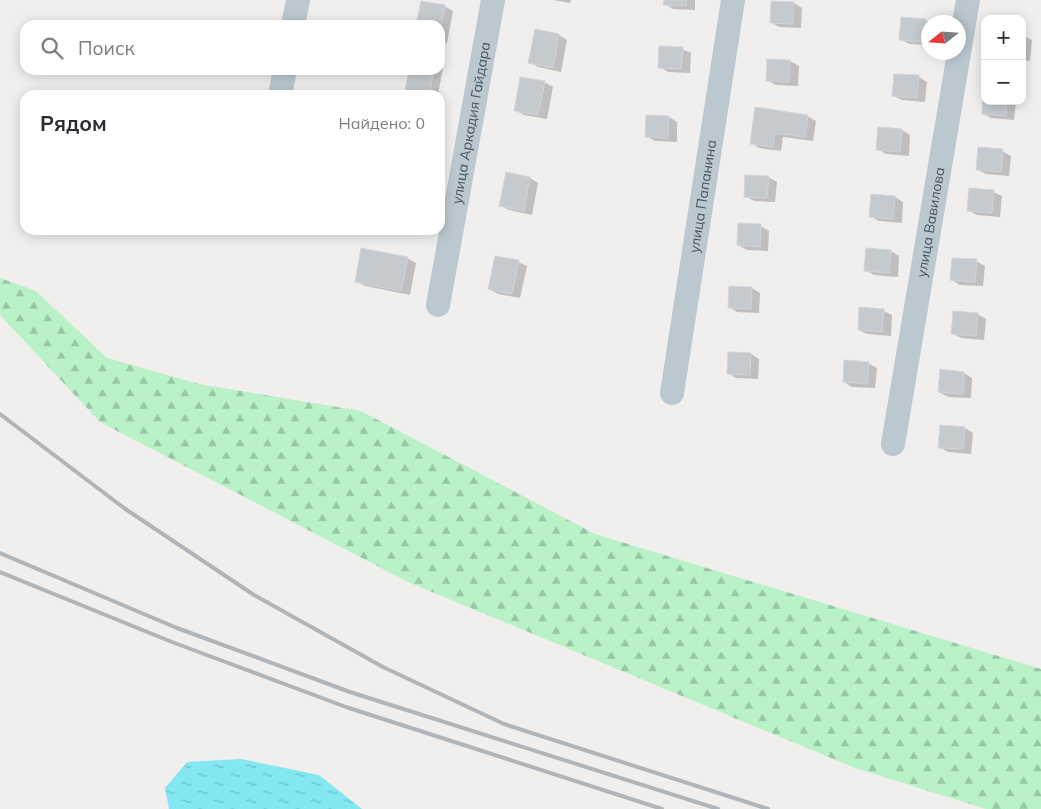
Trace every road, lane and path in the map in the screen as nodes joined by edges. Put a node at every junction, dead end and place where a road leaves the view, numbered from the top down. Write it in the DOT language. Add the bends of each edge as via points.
graph roads {
  1 [pos="298,0"];
  2 [pos="492,0"];
  3 [pos="733,0"];
  4 [pos="968,0"];
  5 [pos="294,20"];
  6 [pos="284,75"];
  7 [pos="281,90"];
  8 [pos="438,305"];
  9 [pos="672,393"];
  10 [pos="893,444"];
  1 -- 5 [label="street"];
  2 -- 8 [label="street, улица Аркадия Гайдара"];
  3 -- 9 [label="street, улица Папанина"];
  4 -- 10 [label="street, улица Вавилова"];
  6 -- 7 [label="street"];
}
